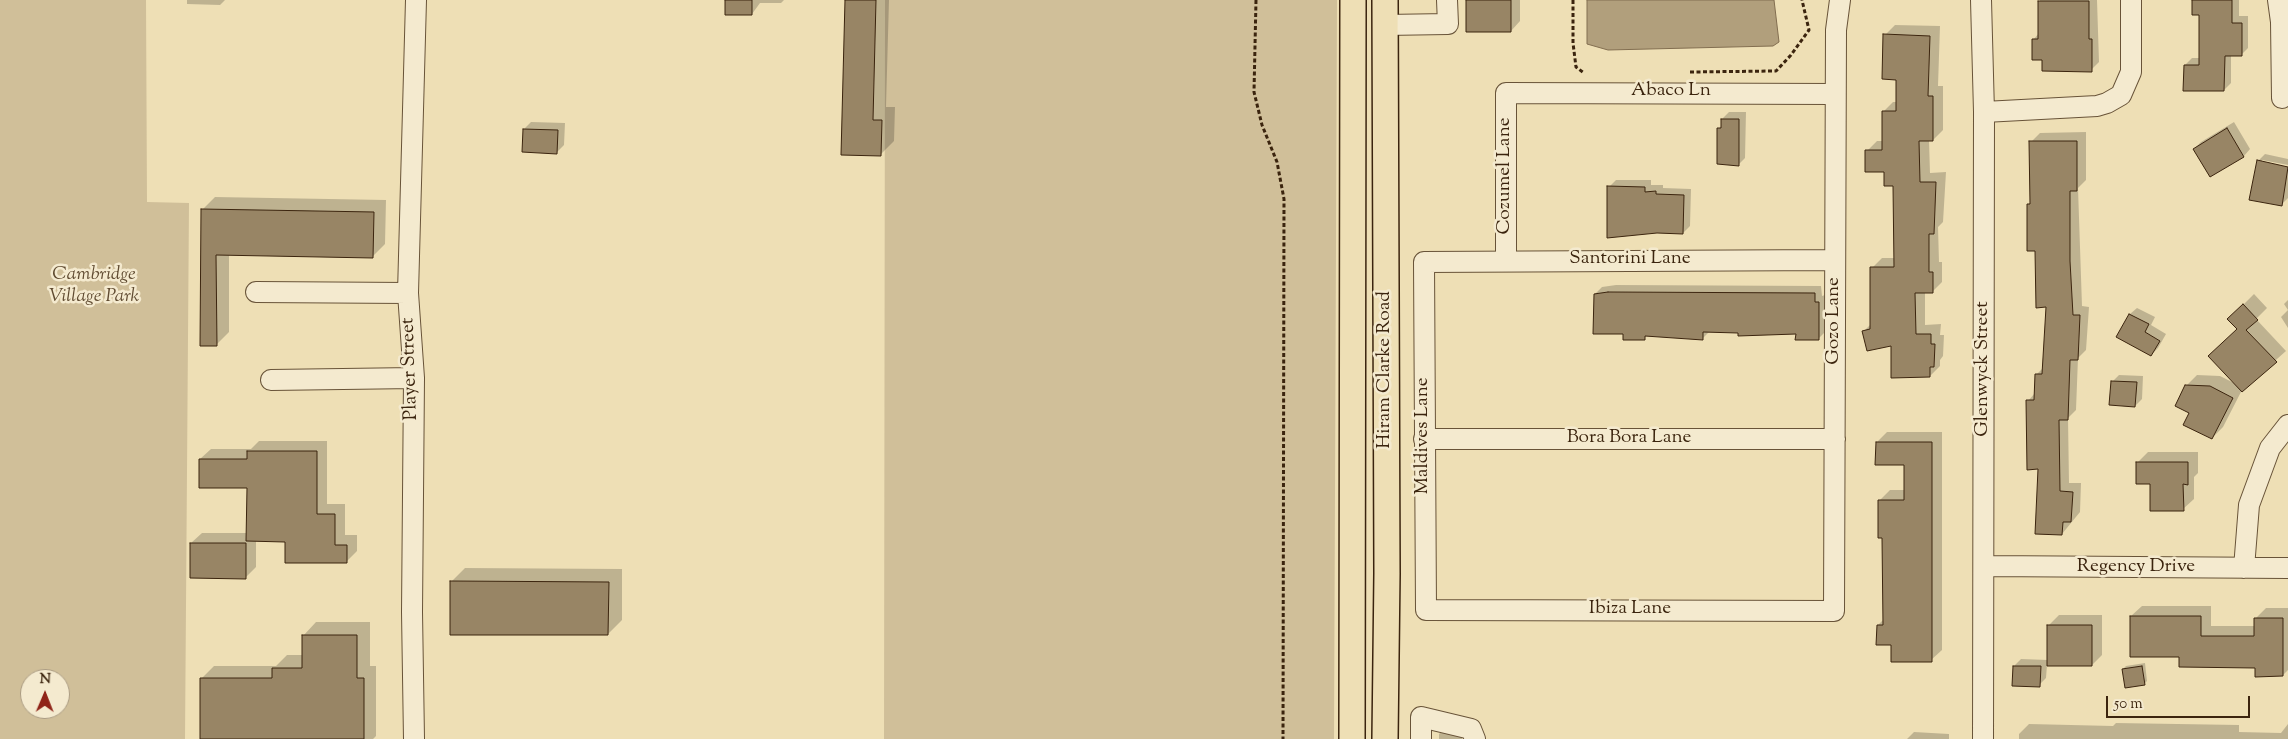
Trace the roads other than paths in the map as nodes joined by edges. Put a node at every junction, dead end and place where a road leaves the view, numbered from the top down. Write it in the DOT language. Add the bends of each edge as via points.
graph roads {
  1 [pos="416,0"];
  2 [pos="1352,0"];
  3 [pos="1385,0"];
  4 [pos="1447,0"];
  5 [pos="1825,0"];
  6 [pos="1840,0"];
  7 [pos="1981,0"];
  8 [pos="2131,0"];
  9 [pos="2278,0"];
  10 [pos="1385,25"];
  11 [pos="1836,30"];
  12 [pos="1506,92"];
  13 [pos="1835,94"];
  14 [pos="2282,98"];
  15 [pos="1984,112"];
  16 [pos="1352,214"];
  17 [pos="1386,214"];
  18 [pos="1506,260"];
  19 [pos="1835,260"];
  20 [pos="1424,262"];
  21 [pos="256,292"];
  22 [pos="408,293"];
  23 [pos="414,378"];
  24 [pos="271,380"];
  25 [pos="2288,425"];
  26 [pos="1424,439"];
  27 [pos="1835,439"];
  28 [pos="1352,457"];
  29 [pos="1386,457"];
  30 [pos="1984,566"];
  31 [pos="2244,568"];
  32 [pos="2288,568"];
  33 [pos="1426,610"];
  34 [pos="1834,611"];
  35 [pos="1352,704"];
  36 [pos="1385,705"];
  37 [pos="414,739"];
  38 [pos="1352,739"];
  39 [pos="1385,739"];
  40 [pos="1421,739"];
  41 [pos="1475,739"];
  42 [pos="1983,739"];
  1 -- 22 [label="street, Player Street"];
  2 -- 16 [label="main road, Hiram Clarke Road"];
  3 -- 10 [label="main road, Hiram Clarke Road"];
  4 -- 10 [label="street" via="1448,24"];
  5 -- 11 [label="street"];
  6 -- 11 [label="street"];
  7 -- 15 [label="street, Glenwyck Street"];
  8 -- 15 [label="street" via="2131,72 2121,95 2097,106"];
  9 -- 14 [label="street"];
  10 -- 17 [label="main road, Hiram Clarke Road"];
  11 -- 13 [label="street, Gozo Lane"];
  12 -- 13 [label="street, Abaco Ln"];
  12 -- 18 [label="street, Cozumel Lane"];
  13 -- 19 [label="street, Gozo Lane"];
  15 -- 30 [label="street, Glenwyck Street"];
  16 -- 17 [label="main road"];
  16 -- 28 [label="main road, Hiram Clarke Road"];
  17 -- 29 [label="main road, Hiram Clarke Road"];
  18 -- 19 [label="street, Santorini Lane"];
  18 -- 20 [label="street, Santorini Lane"];
  19 -- 27 [label="street, Gozo Lane"];
  20 -- 26 [label="street, Maldives Lane"];
  21 -- 22 [label="street"];
  22 -- 23 [label="street, Player Street"];
  23 -- 24 [label="street"];
  23 -- 37 [label="street, Player Street"];
  25 -- 31 [label="street" via="2270,448 2249,505"];
  26 -- 27 [label="street, Bora Bora Lane"];
  26 -- 33 [label="street, Maldives Lane"];
  27 -- 34 [label="street, Gozo Lane"];
  28 -- 29 [label="main road"];
  28 -- 35 [label="main road, Hiram Clarke Road"];
  29 -- 36 [label="main road, Hiram Clarke Road"];
  30 -- 31 [label="street, Regency Drive"];
  30 -- 42 [label="street, Glenwyck Street"];
  31 -- 32 [label="street, Regency Drive"];
  33 -- 34 [label="street, Ibiza Lane"];
  35 -- 36 [label="main road"];
  35 -- 38 [label="main road, Hiram Clarke Road"];
  36 -- 39 [label="main road, Hiram Clarke Road"];
  40 -- 41 [label="street" via="1421,717 1471,729"];
}
